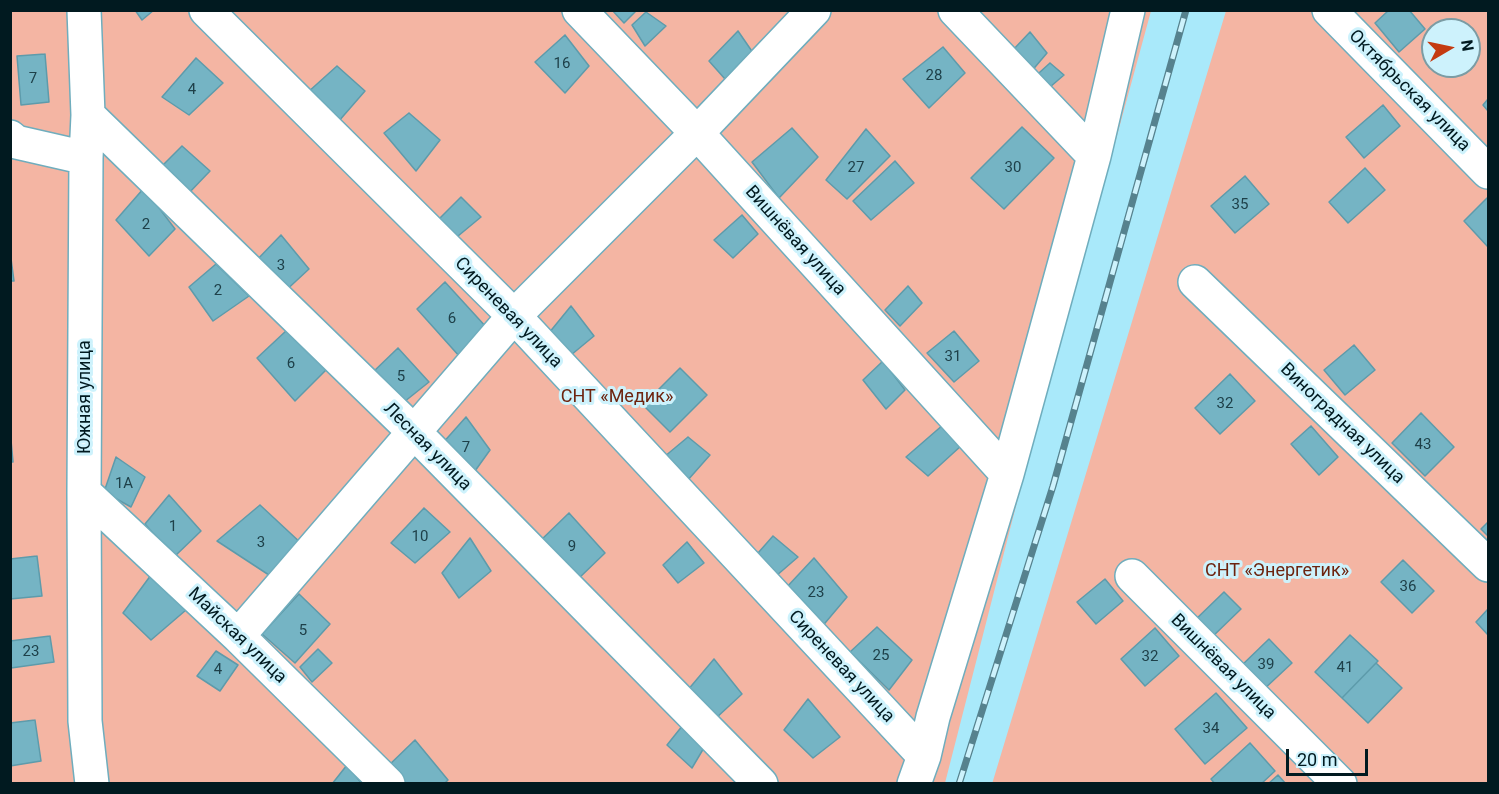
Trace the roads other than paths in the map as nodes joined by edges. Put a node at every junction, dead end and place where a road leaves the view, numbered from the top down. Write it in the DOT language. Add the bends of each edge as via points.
graph roads {
  1 [pos="84,10"];
  2 [pos="206,10"];
  3 [pos="579,10"];
  4 [pos="814,10"];
  5 [pos="955,10"];
  6 [pos="1128,10"];
  7 [pos="1329,10"];
  8 [pos="88,115"];
  9 [pos="697,133"];
  10 [pos="10,136"];
  11 [pos="1094,156"];
  12 [pos="86,158"];
  13 [pos="1488,172"];
  14 [pos="1195,282"];
  15 [pos="514,316"];
  16 [pos="415,433"];
  17 [pos="1007,474"];
  18 [pos="84,492"];
  19 [pos="1488,565"];
  20 [pos="1132,576"];
  21 [pos="238,636"];
  22 [pos="919,770"];
  23 [pos="92,783"];
  24 [pos="388,783"];
  25 [pos="761,783"];
  26 [pos="1340,783"];
  1 -- 8 [label="street, Южная улица"];
  2 -- 15 [label="street, Сиреневая улица"];
  3 -- 9 [label="street, Вишнёвая улица"];
  4 -- 9 [label="street"];
  5 -- 11 [label="street"];
  6 -- 11 [label="street"];
  7 -- 13 [label="street, Октябрьская улица"];
  8 -- 12 [label="street, Южная улица"];
  8 -- 16 [label="street, Лесная улица"];
  9 -- 15 [label="street"];
  9 -- 17 [label="street, Вишнёвая улица"];
  10 -- 12 [label="street" via="16,142"];
  11 -- 17 [label="street"];
  12 -- 18 [label="street, Южная улица"];
  14 -- 19 [label="street, Виноградная улица"];
  15 -- 16 [label="street"];
  15 -- 22 [label="street, Сиреневая улица"];
  16 -- 21 [label="street"];
  16 -- 25 [label="street, Лесная улица"];
  17 -- 22 [label="street"];
  18 -- 21 [label="street, Майская улица"];
  18 -- 23 [label="street, Южная улица" via="85,722"];
  20 -- 26 [label="street, Вишнёвая улица"];
  21 -- 24 [label="street, Майская улица"];
}
